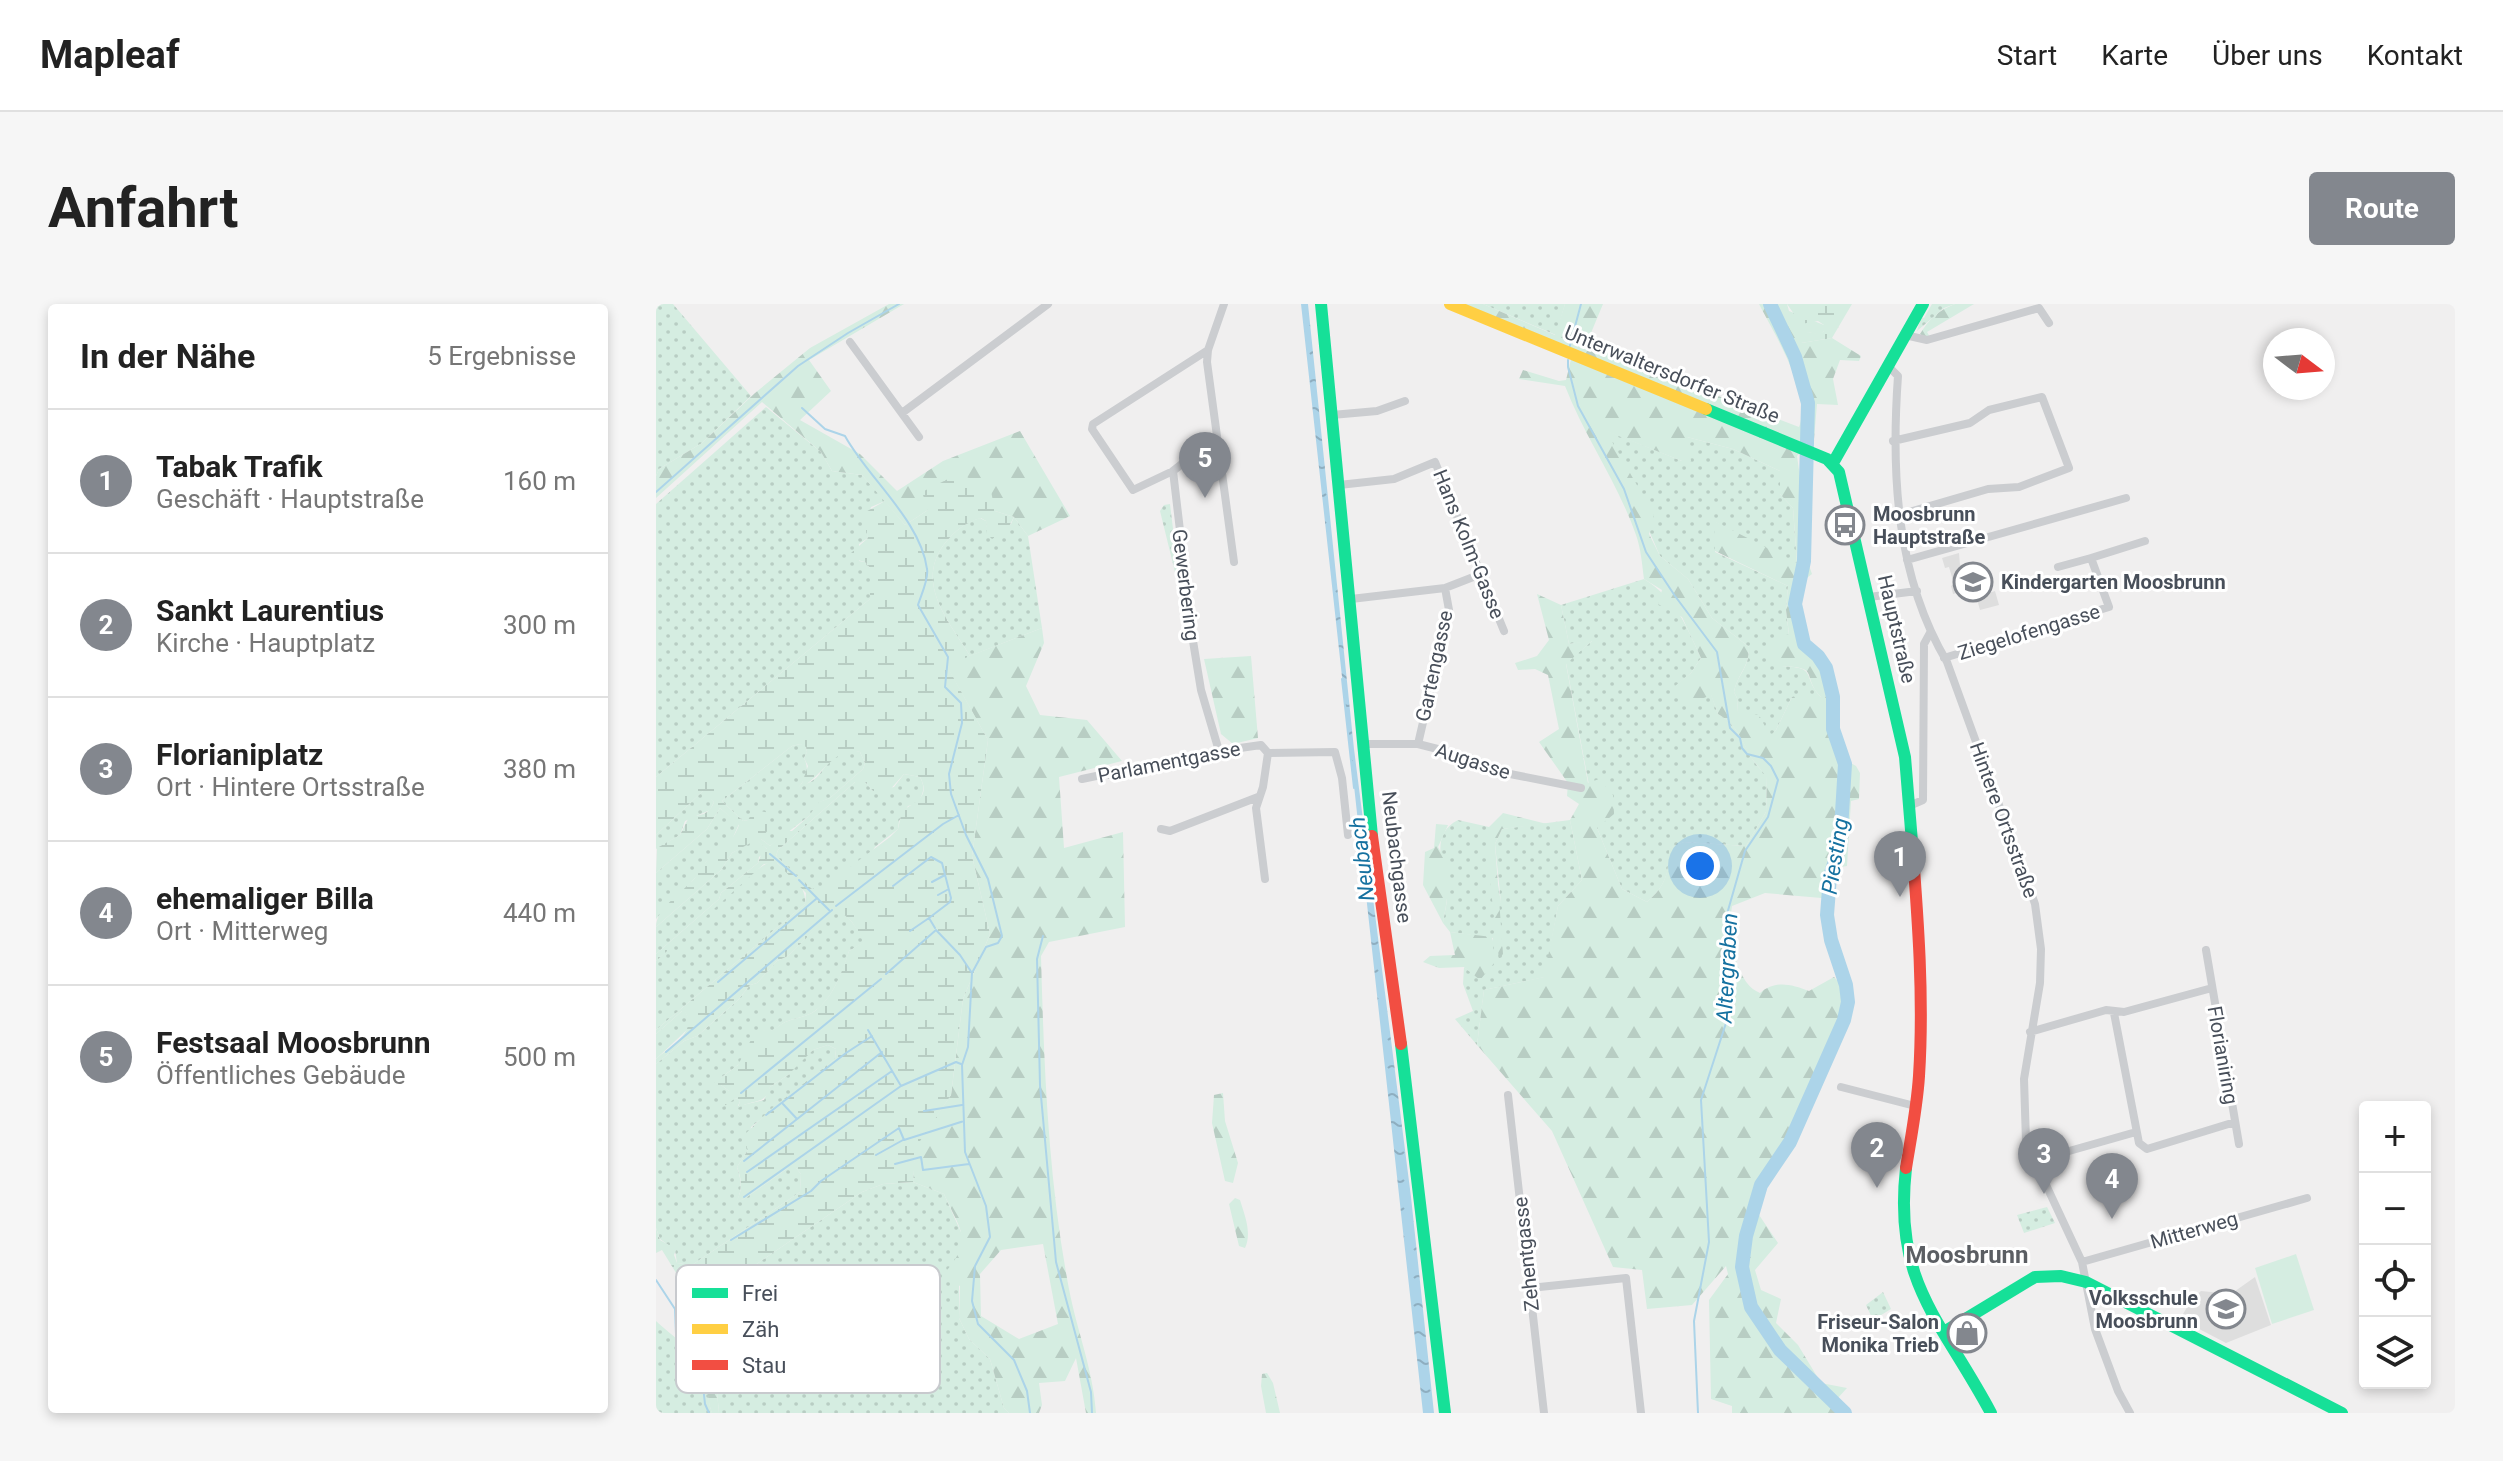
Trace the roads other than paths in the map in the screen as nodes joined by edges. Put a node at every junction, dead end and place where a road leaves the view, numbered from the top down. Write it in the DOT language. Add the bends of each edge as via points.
graph roads {
  1 [pos="1048,304"];
  2 [pos="1224,304"];
  3 [pos="1321,304"];
  4 [pos="1450,304"];
  5 [pos="1923,304"];
  6 [pos="2049,323"];
  7 [pos="1905,335"];
  8 [pos="850,342"];
  9 [pos="1208,350"];
  10 [pos="1888,366"];
  11 [pos="1405,401"];
  12 [pos="902,413"];
  13 [pos="1332,415"];
  14 [pos="919,437"];
  15 [pos="1216,437"];
  16 [pos="1893,441"];
  17 [pos="1833,463"];
  18 [pos="1173,471"];
  19 [pos="1339,485"];
  20 [pos="2126,498"];
  21 [pos="1899,515"];
  22 [pos="2145,541"];
  23 [pos="2091,558"];
  24 [pos="1907,560"];
  25 [pos="1234,562"];
  26 [pos="2058,567"];
  27 [pos="1481,574"];
  28 [pos="1445,588"];
  29 [pos="1917,591"];
  30 [pos="1869,597"];
  31 [pos="1351,599"];
  32 [pos="1504,631"];
  33 [pos="1930,633"];
  34 [pos="1944,658"];
  35 [pos="1364,744"];
  36 [pos="1418,744"];
  37 [pos="1219,751"];
  38 [pos="1268,753"];
  39 [pos="1082,779"];
  40 [pos="1581,788"];
  41 [pos="1258,797"];
  42 [pos="1909,806"];
  43 [pos="1161,829"];
  44 [pos="1348,835"];
  45 [pos="1265,879"];
  46 [pos="2206,950"];
  47 [pos="2212,988"];
  48 [pos="2114,1013"];
  49 [pos="2030,1032"];
  50 [pos="1841,1087"];
  51 [pos="1508,1095"];
  52 [pos="1915,1106"];
  53 [pos="2235,1122"];
  54 [pos="2136,1132"];
  55 [pos="2239,1144"];
  56 [pos="2034,1161"];
  57 [pos="2307,1198"];
  58 [pos="2082,1262"];
  59 [pos="2086,1282"];
  60 [pos="1530,1288"];
  61 [pos="1944,1332"];
  62 [pos="1445,1413"];
  63 [pos="1544,1413"];
  64 [pos="1641,1413"];
  65 [pos="1991,1413"];
  66 [pos="2130,1413"];
  67 [pos="2342,1413"];
  1 -- 12 [label="street"];
  2 -- 9 [label="street"];
  3 -- 13 [label="main road, Neubachgasse"];
  4 -- 17 [label="main road, Unterwaltersdorfer Straße"];
  5 -- 7 [label="main road"];
  6 -- 7 [label="street" via="2039,308 1927,340"];
  7 -- 10 [label="main road"];
  8 -- 12 [label="street"];
  9 -- 15 [label="street"];
  9 -- 18 [label="street" via="1093,424 1133,490"];
  10 -- 16 [label="street, Hintere Ortsstraße" via="1898,376"];
  10 -- 17 [label="main road"];
  11 -- 13 [label="street" via="1377,411"];
  12 -- 14 [label="street"];
  13 -- 19 [label="main road, Neubachgasse"];
  15 -- 18 [label="street"];
  15 -- 25 [label="street"];
  16 -- 21 [label="street, Hintere Ortsstraße"];
  16 -- 21 [label="street" via="1970,423 1989,410 2042,397 2069,468 2019,487 1988,489"];
  17 -- 30 [label="main road, Hauptstraße"];
  18 -- 37 [label="street, Gewerbering" via="1201,690"];
  19 -- 27 [label="street, Hans Kolm-Gasse" via="1394,479 1435,462"];
  19 -- 31 [label="main road, Neubachgasse"];
  20 -- 24 [label="street"];
  21 -- 24 [label="street, Hintere Ortsstraße"];
  22 -- 23 [label="street"];
  23 -- 26 [label="street"];
  23 -- 34 [label="street, Ziegelofengasse" via="2109,607"];
  24 -- 29 [label="street, Hintere Ortsstraße"];
  27 -- 28 [label="street"];
  27 -- 32 [label="street, Hans Kolm-Gasse"];
  28 -- 31 [label="street"];
  28 -- 36 [label="street, Gartengasse" via="1449,610"];
  29 -- 30 [label="street"];
  29 -- 33 [label="street, Hintere Ortsstraße"];
  30 -- 42 [label="main road, Hauptstraße" via="1905,757"];
  31 -- 35 [label="main road, Neubachgasse"];
  33 -- 34 [label="street, Hintere Ortsstraße"];
  33 -- 42 [label="street, Hauptstraße" via="1924,644 1923,800"];
  34 -- 49 [label="street, Hintere Ortsstraße" via="2035,904 2040,983"];
  35 -- 36 [label="street, Augasse"];
  35 -- 62 [label="main road, Neubachgasse"];
  36 -- 40 [label="street, Augasse" via="1505,773"];
  37 -- 38 [label="street, Parlamentgasse" via="1261,745"];
  37 -- 39 [label="street, Parlamentgasse"];
  38 -- 41 [label="street, Parlamentgasse"];
  38 -- 44 [label="street" via="1335,752"];
  41 -- 43 [label="street" via="1170,831"];
  41 -- 45 [label="street, Parlamentgasse"];
  42 -- 52 [label="main road, Hauptstraße" via="1920,1031"];
  46 -- 47 [label="street, Florianiring"];
  47 -- 48 [label="street, Florianiring"];
  47 -- 53 [label="street, Florianiring"];
  48 -- 49 [label="street, Florianiring" via="2106,1010"];
  48 -- 54 [label="street"];
  49 -- 56 [label="street, Hintere Ortsstraße" via="2023,1106 2026,1142"];
  50 -- 52 [label="street"];
  51 -- 60 [label="street, Zehentgasse"];
  52 -- 61 [label="main road, Hauptstraße" via="1903,1231 1912,1274"];
  53 -- 54 [label="street, Florianiring" via="2147,1149"];
  53 -- 55 [label="street, Florianiring"];
  54 -- 56 [label="street"];
  56 -- 58 [label="street, Hintere Ortsstraße"];
  57 -- 58 [label="street, Mitterweg"];
  58 -- 59 [label="street, Hintere Ortsstraße"];
  59 -- 61 [label="main road" via="2052,1274 2035,1277"];
  59 -- 66 [label="street, Hintere Ortsstraße" via="2099,1340"];
  59 -- 67 [label="main road"];
  60 -- 63 [label="street, Zehentgasse"];
  60 -- 64 [label="street" via="1626,1278"];
  61 -- 65 [label="main road"];
}
